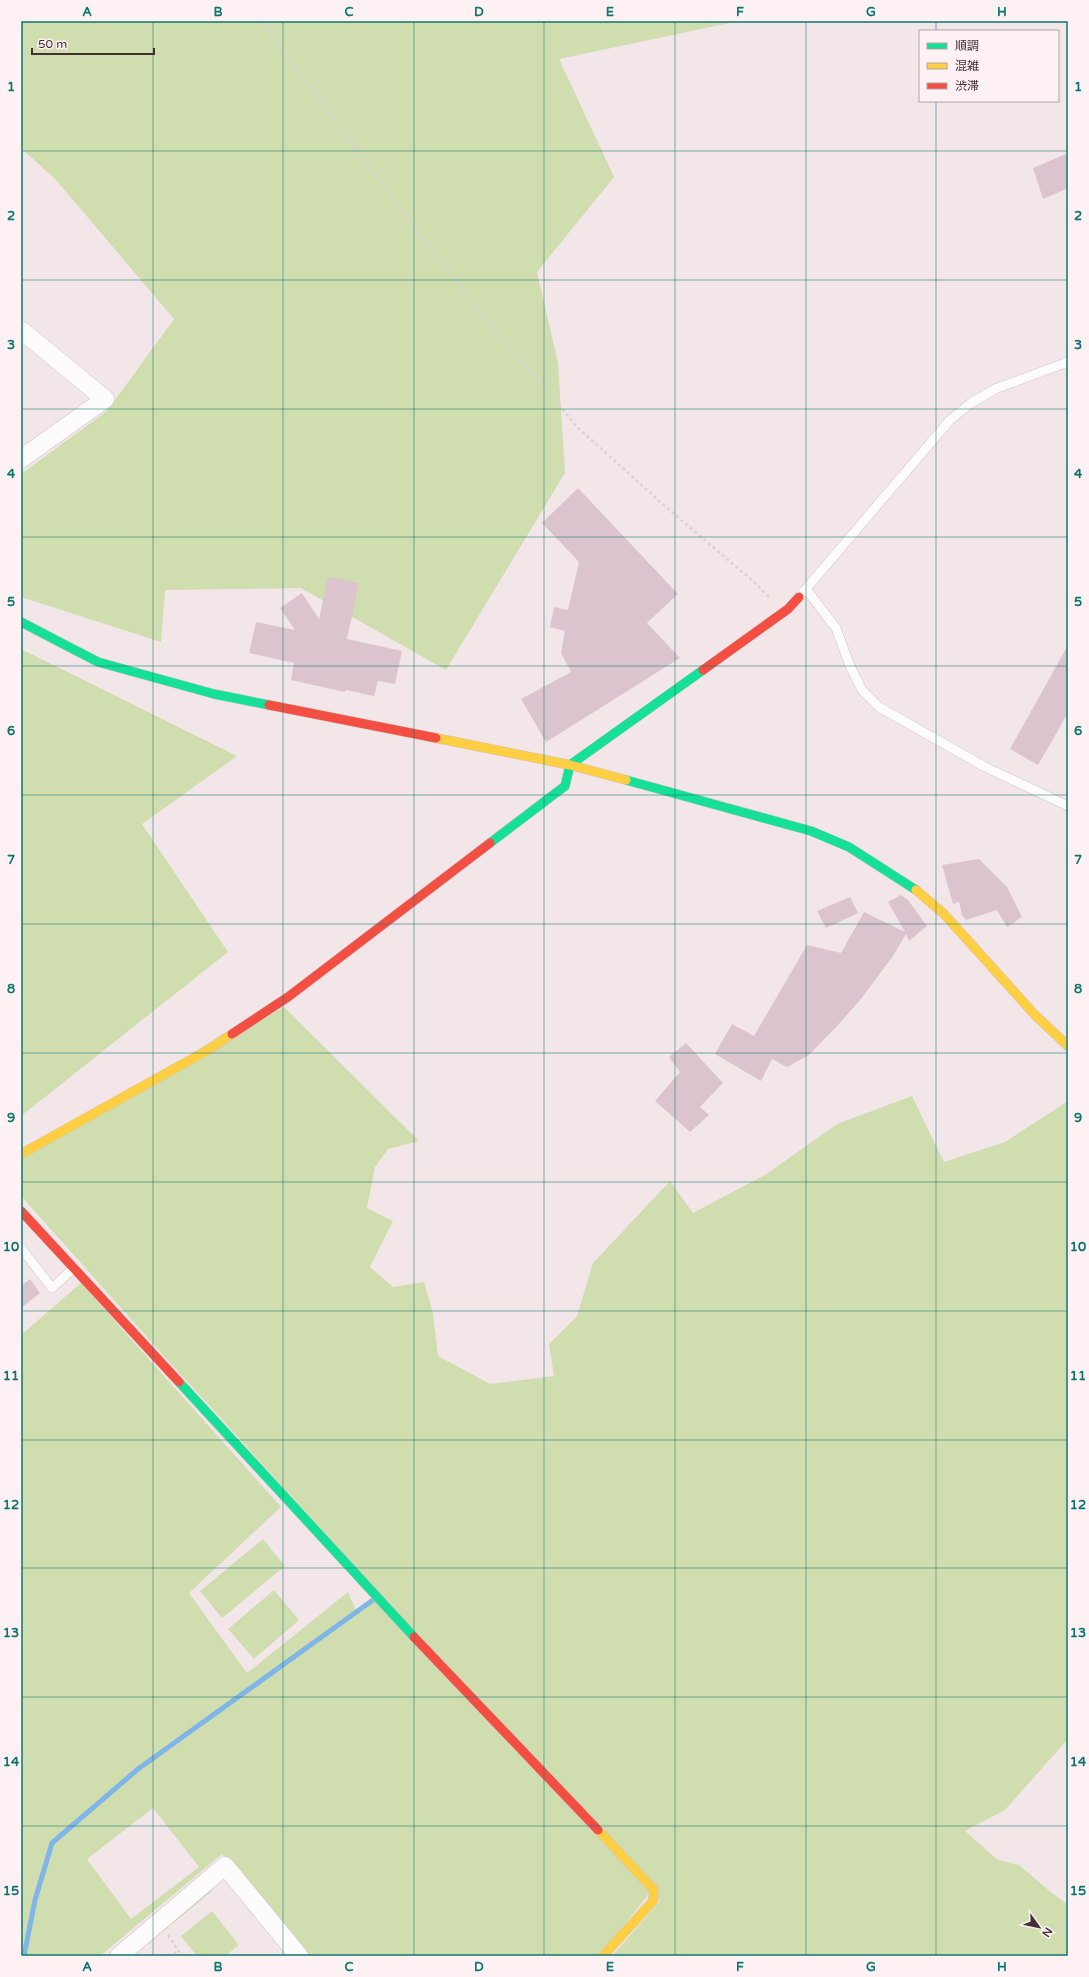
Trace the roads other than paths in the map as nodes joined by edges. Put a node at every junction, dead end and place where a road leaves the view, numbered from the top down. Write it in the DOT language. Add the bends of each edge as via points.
graph roads {
  1 [pos="21,330"];
  2 [pos="1068,362"];
  3 [pos="21,459"];
  4 [pos="806,589"];
  5 [pos="799,598"];
  6 [pos="21,622"];
  7 [pos="570,765"];
  8 [pos="1068,806"];
  9 [pos="1068,1046"];
  10 [pos="21,1154"];
  11 [pos="21,1211"];
  12 [pos="21,1248"];
  13 [pos="74,1268"];
  14 [pos="119,1956"];
  15 [pos="299,1956"];
  16 [pos="603,1956"];
  1 -- 3 [label="street" via="105,399"];
  2 -- 4 [label="lane" via="995,389 971,403 950,420"];
  4 -- 5 [label="lane"];
  4 -- 8 [label="lane" via="836,628 862,690 879,707 985,767"];
  5 -- 7 [label="street"];
  6 -- 7 [label="street" via="98,662 214,694"];
  7 -- 9 [label="street" via="811,831 849,847 913,888 944,914 1035,1015"];
  7 -- 10 [label="street" via="565,786 288,997 206,1051"];
  11 -- 13 [label="street"];
  12 -- 13 [label="lane" via="52,1288"];
  13 -- 16 [label="street" via="377,1597 654,1890 654,1901"];
  14 -- 15 [label="street" via="225,1866"];
}
